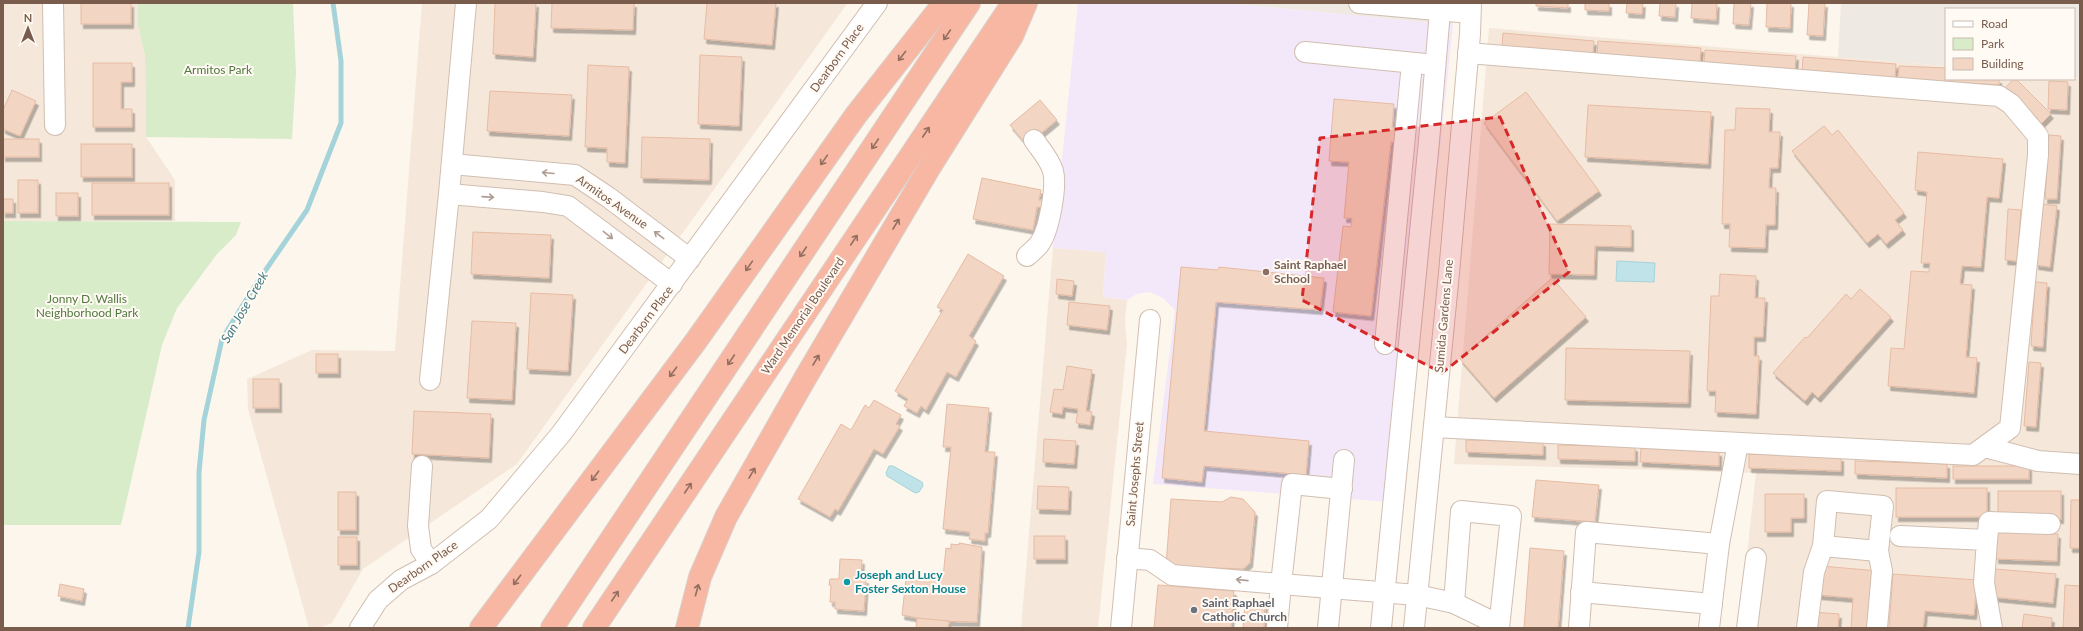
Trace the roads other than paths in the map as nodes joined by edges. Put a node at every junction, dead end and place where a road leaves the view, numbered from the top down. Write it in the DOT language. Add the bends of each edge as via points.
graph roads {
  1 [pos="53,3"];
  2 [pos="466,3"];
  3 [pos="877,3"];
  4 [pos="944,3"];
  5 [pos="969,3"];
  6 [pos="1013,3"];
  7 [pos="1026,3"];
  8 [pos="1359,3"];
  9 [pos="1470,8"];
  10 [pos="1440,11"];
  11 [pos="1305,52"];
  12 [pos="1468,53"];
  13 [pos="1412,63"];
  14 [pos="1435,65"];
  15 [pos="55,125"];
  16 [pos="1034,140"];
  17 [pos="452,164"];
  18 [pos="449,194"];
  19 [pos="1027,256"];
  20 [pos="690,259"];
  21 [pos="672,284"];
  22 [pos="1150,320"];
  23 [pos="1385,344"];
  24 [pos="430,380"];
  25 [pos="1434,427"];
  26 [pos="1738,443"];
  27 [pos="1985,447"];
  28 [pos="1344,460"];
  29 [pos="2080,464"];
  30 [pos="422,466"];
  31 [pos="1342,489"];
  32 [pos="2050,524"];
  33 [pos="1900,536"];
  34 [pos="1987,540"];
  35 [pos="1719,544"];
  36 [pos="1822,546"];
  37 [pos="1878,551"];
  38 [pos="1127,558"];
  39 [pos="1756,558"];
  40 [pos="431,564"];
  41 [pos="1281,584"];
  42 [pos="1332,589"];
  43 [pos="1581,592"];
  44 [pos="1384,593"];
  45 [pos="1417,595"];
  46 [pos="378,600"];
  47 [pos="1454,603"];
  48 [pos="1712,604"];
  49 [pos="1499,627"];
  50 [pos="360,628"];
  51 [pos="374,628"];
  52 [pos="481,628"];
  53 [pos="552,628"];
  54 [pos="594,628"];
  55 [pos="687,628"];
  56 [pos="1121,628"];
  57 [pos="1277,628"];
  58 [pos="1328,628"];
  59 [pos="1381,628"];
  60 [pos="1414,628"];
  61 [pos="1578,628"];
  62 [pos="1709,628"];
  63 [pos="1747,628"];
  64 [pos="1807,628"];
  65 [pos="1877,628"];
  66 [pos="1992,628"];
  1 -- 15 [label="street"];
  2 -- 17 [label="street"];
  3 -- 20 [label="street, Dearborn Place"];
  4 -- 52 [label="highway, one-way" via="856,115 696,341"];
  5 -- 53 [label="highway, one-way"];
  54 -- 6 [label="highway, Ward Memorial Boulevard, one-way"];
  55 -- 7 [label="highway, one-way" via="700,577 726,517 926,172 1012,36"];
  8 -- 10 [label="street"];
  9 -- 10 [label="street"];
  9 -- 12 [label="street, Sumida Gardens Lane"];
  10 -- 14 [label="street"];
  11 -- 13 [label="street"];
  12 -- 25 [label="street, Sumida Gardens Lane"];
  12 -- 27 [label="street" via="1999,96 2011,104 2038,136 2038,155 2010,428"];
  13 -- 14 [label="street"];
  13 -- 23 [label="street"];
  14 -- 44 [label="street"];
  16 -- 19 [label="street" via="1050,163 1054,172 1054,183 1048,226 1040,243"];
  17 -- 18 [label="street"];
  20 -- 17 [label="street, Armitos Avenue, one-way" via="575,175"];
  18 -- 21 [label="street, one-way" via="568,206"];
  18 -- 24 [label="street"];
  20 -- 21 [label="street, Dearborn Place"];
  21 -- 40 [label="street, Dearborn Place" via="561,434 489,519"];
  22 -- 38 [label="street, Saint Josephs Street"];
  25 -- 26 [label="street"];
  25 -- 45 [label="street, Sumida Gardens Lane"];
  26 -- 27 [label="street" via="1973,455"];
  26 -- 35 [label="street"];
  27 -- 29 [label="street" via="2038,461"];
  28 -- 31 [label="street"];
  30 -- 40 [label="street" via="418,526 421,549"];
  31 -- 41 [label="street" via="1292,484"];
  31 -- 42 [label="street"];
  32 -- 34 [label="street" via="1989,522"];
  33 -- 34 [label="street"];
  34 -- 66 [label="street" via="1984,583"];
  35 -- 43 [label="street" via="1586,532"];
  35 -- 48 [label="street"];
  36 -- 37 [label="street"];
  36 -- 37 [label="street" via="1827,501 1859,503 1883,506"];
  36 -- 64 [label="street" via="1814,572"];
  37 -- 65 [label="street" via="1882,570"];
  41 -- 38 [label="street, one-way" via="1172,575 1150,560"];
  38 -- 56 [label="street, Saint Josephs Street"];
  39 -- 63 [label="street"];
  40 -- 46 [label="street, Dearborn Place" via="401,580"];
  41 -- 42 [label="street"];
  41 -- 57 [label="street"];
  42 -- 44 [label="street"];
  42 -- 58 [label="street"];
  43 -- 48 [label="street"];
  43 -- 61 [label="street"];
  44 -- 45 [label="street"];
  44 -- 59 [label="street"];
  45 -- 47 [label="street"];
  45 -- 60 [label="street, Sumida Gardens Lane"];
  46 -- 50 [label="street, Dearborn Place"];
  46 -- 51 [label="street, Dearborn Place"];
  47 -- 49 [label="street"];
  47 -- 49 [label="street" via="1461,511 1511,516"];
  48 -- 62 [label="street"];
}
